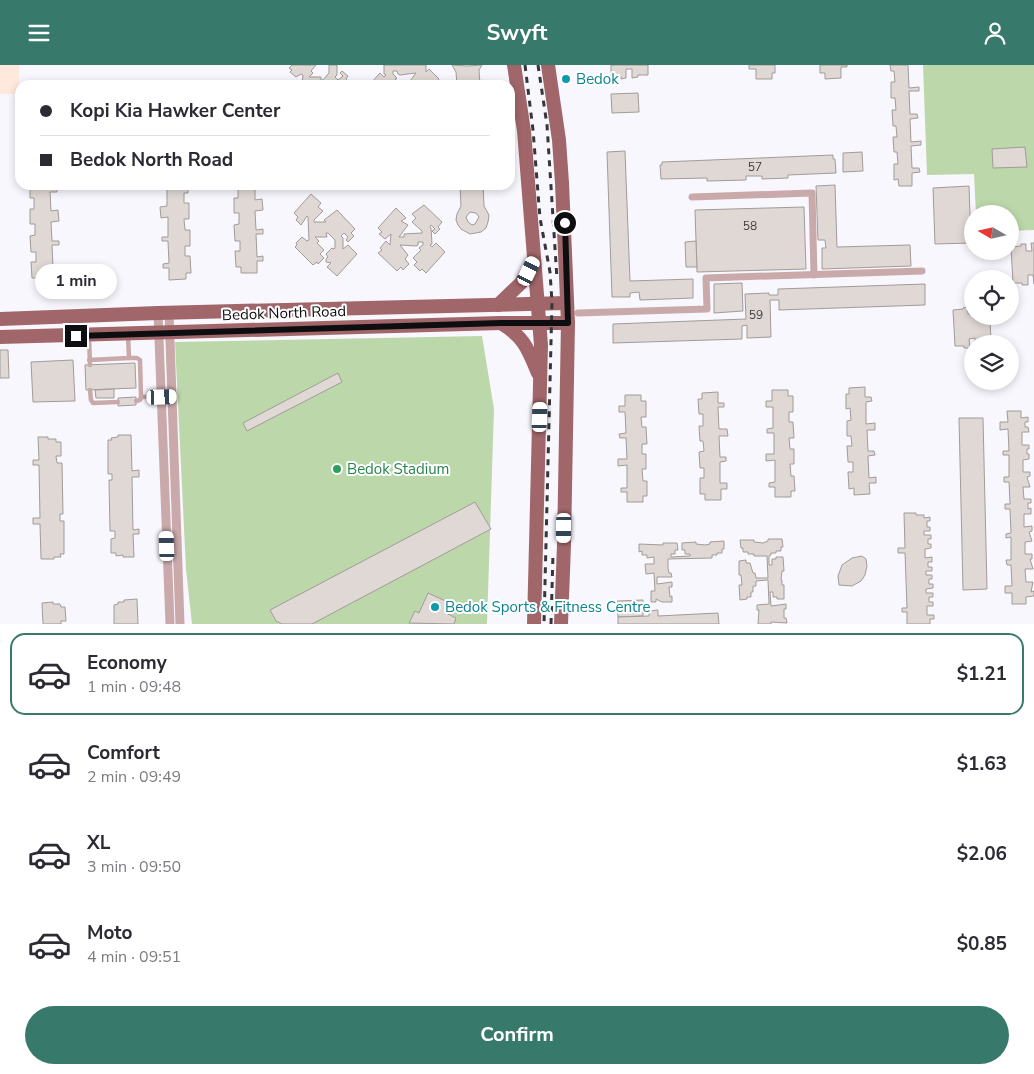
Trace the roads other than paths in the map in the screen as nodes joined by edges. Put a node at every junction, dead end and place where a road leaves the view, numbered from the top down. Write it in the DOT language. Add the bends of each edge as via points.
graph roads {
  1 [pos="514,65"];
  2 [pos="548,65"];
  3 [pos="692,197"];
  4 [pos="534,261"];
  5 [pos="922,271"];
  6 [pos="814,275"];
  7 [pos="537,304"];
  8 [pos="498,305"];
  9 [pos="163,313"];
  10 [pos="571,313"];
  11 [pos="0,319"];
  12 [pos="501,323"];
  13 [pos="539,323"];
  14 [pos="164,332"];
  15 [pos="128,334"];
  16 [pos="88,335"];
  17 [pos="0,337"];
  18 [pos="129,358"];
  19 [pos="541,381"];
  20 [pos="90,390"];
  21 [pos="172,396"];
  22 [pos="141,397"];
  23 [pos="162,397"];
  24 [pos="136,401"];
  25 [pos="118,402"];
  26 [pos="170,624"];
  27 [pos="180,624"];
  28 [pos="534,624"];
  29 [pos="561,624"];
  1 -- 4 [label="main road" via="524,131"];
  2 -- 10 [label="main road" via="559,140"];
  3 -- 6 [label="street" via="812,193"];
  4 -- 7 [label="main road"];
  4 -- 8 [label="main road" via="521,283"];
  5 -- 6 [label="street"];
  6 -- 10 [label="street" via="706,279 707,309"];
  7 -- 8 [label="main road, Bedok North Road"];
  7 -- 10 [label="main road, Bedok North Road"];
  7 -- 13 [label="main road"];
  8 -- 9 [label="main road, Bedok North Road"];
  9 -- 11 [label="main road, Bedok North Road"];
  9 -- 14 [label="street"];
  10 -- 13 [label="main road, Bedok North Road"];
  10 -- 29 [label="main road"];
  12 -- 13 [label="main road, Bedok North Road"];
  12 -- 14 [label="main road, Bedok North Road"];
  12 -- 19 [label="main road" via="525,343"];
  13 -- 19 [label="main road"];
  14 -- 15 [label="main road, Bedok North Road"];
  14 -- 21 [label="street"];
  14 -- 23 [label="street"];
  15 -- 16 [label="main road, Bedok North Road"];
  15 -- 18 [label="lane"];
  16 -- 17 [label="main road, Bedok North Road"];
  16 -- 18 [label="lane" via="90,362"];
  18 -- 22 [label="lane" via="139,360"];
  19 -- 28 [label="main road"];
  20 -- 25 [label="lane" via="93,403"];
  21 -- 23 [label="lane"];
  21 -- 27 [label="street"];
  22 -- 23 [label="lane"];
  22 -- 24 [label="lane"];
  23 -- 26 [label="street"];
}
